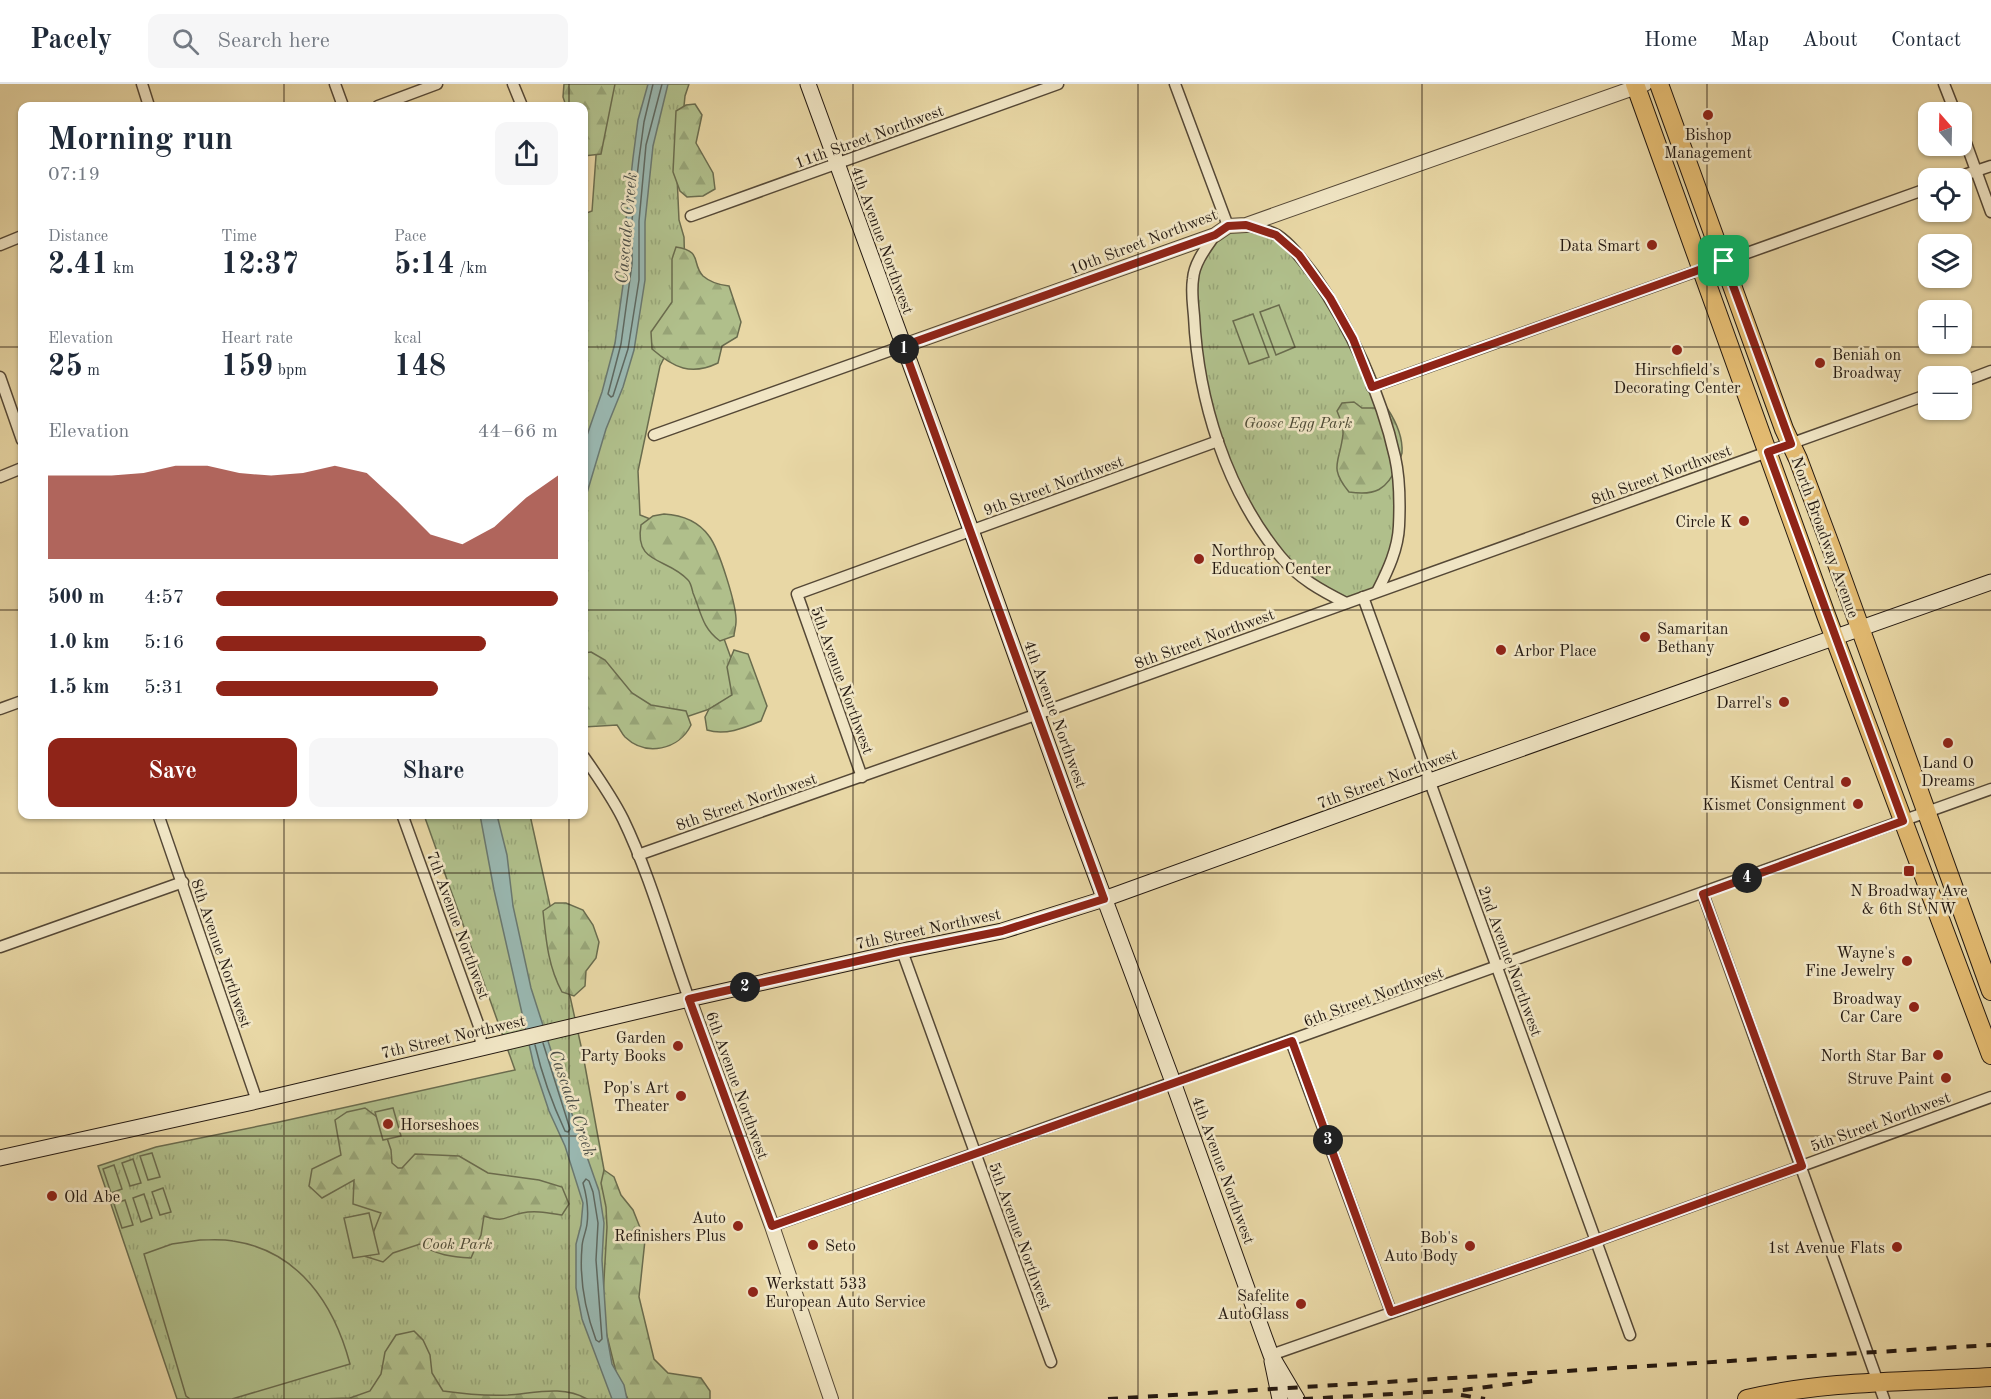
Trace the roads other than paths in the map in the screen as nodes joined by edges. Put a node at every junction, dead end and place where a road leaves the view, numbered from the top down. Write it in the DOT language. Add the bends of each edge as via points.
graph roads {
  1 [pos="142,84"];
  2 [pos="335,84"];
  3 [pos="436,84"];
  4 [pos="513,84"];
  5 [pos="808,84"];
  6 [pos="1058,84"];
  7 [pos="1175,84"];
  8 [pos="1659,84"];
  9 [pos="1944,84"];
  10 [pos="1639,85"];
  11 [pos="148,102"];
  12 [pos="342,102"];
  13 [pos="389,102"];
  14 [pos="520,102"];
  15 [pos="1951,102"];
  16 [pos="1971,156"];
  17 [pos="836,164"];
  18 [pos="1991,166"];
  19 [pos="1976,171"];
  20 [pos="1972,172"];
  21 [pos="1918,192"];
  22 [pos="1991,212"];
  23 [pos="691,216"];
  24 [pos="1246,225"];
  25 [pos="1228,226"];
  26 [pos="1215,235"];
  27 [pos="18,238"];
  28 [pos="0,245"];
  29 [pos="1724,261"];
  30 [pos="1702,269"];
  31 [pos="903,346"];
  32 [pos="1991,371"];
  33 [pos="0,377"];
  34 [pos="1972,378"];
  35 [pos="1372,387"];
  36 [pos="1918,398"];
  37 [pos="18,429"];
  38 [pos="654,435"];
  39 [pos="1218,441"];
  40 [pos="1779,448"];
  41 [pos="18,470"];
  42 [pos="0,477"];
  43 [pos="971,530"];
  44 [pos="1991,582"];
  45 [pos="1378,590"];
  46 [pos="797,594"];
  47 [pos="1363,597"];
  48 [pos="1346,603"];
  49 [pos="1860,628"];
  50 [pos="1835,637"];
  51 [pos="18,702"];
  52 [pos="0,709"];
  53 [pos="1036,715"];
  54 [pos="588,763"];
  55 [pos="862,777"];
  56 [pos="1430,781"];
  57 [pos="1991,789"];
  58 [pos="1915,816"];
  59 [pos="160,819"];
  60 [pos="404,819"];
  61 [pos="638,855"];
  62 [pos="183,882"];
  63 [pos="1703,894"];
  64 [pos="1104,899"];
  65 [pos="0,947"];
  66 [pos="902,951"];
  67 [pos="1497,967"];
  68 [pos="1991,991"];
  69 [pos="689,999"];
  70 [pos="1292,1041"];
  71 [pos="481,1048"];
  72 [pos="1991,1055"];
  73 [pos="1173,1082"];
  74 [pos="1991,1097"];
  75 [pos="256,1101"];
  76 [pos="975,1153"];
  77 [pos="0,1158"];
  78 [pos="1802,1166"];
  79 [pos="772,1226"];
  80 [pos="1596,1241"];
  81 [pos="1391,1312"];
  82 [pos="1630,1335"];
  83 [pos="1271,1355"];
  84 [pos="1051,1362"];
  85 [pos="1991,1377"];
  86 [pos="1882,1391"];
  87 [pos="831,1399"];
  88 [pos="1280,1399"];
  89 [pos="1297,1399"];
  90 [pos="1747,1399"];
  1 -- 11 [label="street"];
  2 -- 12 [label="street"];
  3 -- 13 [label="street"];
  4 -- 14 [label="street"];
  5 -- 17 [label="main road, 4th Avenue Northwest"];
  6 -- 17 [label="street, 11th Street Northwest"];
  7 -- 25 [label="street"];
  8 -- 29 [label="main road, North Broadway Avenue"];
  9 -- 15 [label="street"];
  10 -- 24 [label="street, 10th Street Northwest"];
  10 -- 30 [label="main road, North Broadway Avenue"];
  16 -- 19 [label="street"];
  17 -- 23 [label="street, 11th Street Northwest"];
  17 -- 31 [label="main road, 4th Avenue Northwest"];
  18 -- 19 [label="street"];
  19 -- 20 [label="street"];
  19 -- 22 [label="street"];
  21 -- 29 [label="street"];
  24 -- 25 [label="street, 10th Street Northwest"];
  24 -- 35 [label="street" via="1276,235 1299,255 1353,339"];
  25 -- 26 [label="street, 10th Street Northwest"];
  26 -- 31 [label="street, 10th Street Northwest"];
  26 -- 39 [label="street" via="1192,278 1198,360"];
  27 -- 28 [label="street"];
  29 -- 30 [label="street"];
  29 -- 40 [label="main road, North Broadway Avenue"];
  30 -- 35 [label="street"];
  30 -- 40 [label="main road, North Broadway Avenue"];
  31 -- 38 [label="street, 10th Street Northwest"];
  31 -- 43 [label="main road, 4th Avenue Northwest"];
  32 -- 34 [label="street"];
  33 -- 37 [label="street"];
  35 -- 45 [label="street" via="1393,449 1399,493 1399,528 1393,560"];
  36 -- 40 [label="street, 8th Street Northwest"];
  39 -- 43 [label="street, 9th Street Northwest"];
  39 -- 48 [label="street" via="1237,486 1281,557 1314,588"];
  40 -- 45 [label="street, 8th Street Northwest"];
  40 -- 49 [label="main road, North Broadway Avenue"];
  40 -- 50 [label="main road, North Broadway Avenue"];
  41 -- 42 [label="street"];
  43 -- 46 [label="street, 9th Street Northwest"];
  43 -- 53 [label="main road, 4th Avenue Northwest"];
  44 -- 49 [label="main road, 7th Street Northwest"];
  45 -- 47 [label="street, 8th Street Northwest"];
  46 -- 55 [label="street, 5th Avenue Northwest"];
  47 -- 48 [label="street, 8th Street Northwest"];
  47 -- 56 [label="street, 2nd Avenue Northwest"];
  48 -- 53 [label="street, 8th Street Northwest"];
  49 -- 50 [label="main road, 7th Street Northwest"];
  49 -- 58 [label="main road, North Broadway Avenue"];
  50 -- 56 [label="main road, 7th Street Northwest"];
  50 -- 58 [label="main road, North Broadway Avenue"];
  51 -- 52 [label="street"];
  53 -- 55 [label="street, 8th Street Northwest"];
  53 -- 64 [label="main road, 4th Avenue Northwest"];
  54 -- 61 [label="street, 6th Avenue Northwest" via="606,789"];
  55 -- 61 [label="street, 8th Street Northwest"];
  56 -- 64 [label="main road, 7th Street Northwest"];
  56 -- 67 [label="street, 2nd Avenue Northwest"];
  57 -- 58 [label="street, 6th Street Northwest"];
  58 -- 63 [label="street, 6th Street Northwest"];
  58 -- 68 [label="main road, North Broadway Avenue"];
  58 -- 72 [label="main road, North Broadway Avenue"];
  59 -- 62 [label="street, 8th Avenue Northwest"];
  60 -- 71 [label="street, 7th Avenue Northwest" via="480,1029"];
  61 -- 69 [label="street, 6th Avenue Northwest"];
  62 -- 65 [label="street"];
  62 -- 75 [label="street, 8th Avenue Northwest"];
  63 -- 67 [label="street, 6th Street Northwest"];
  63 -- 78 [label="street"];
  64 -- 66 [label="main road, 7th Street Northwest" via="1002,931"];
  64 -- 73 [label="main road, 4th Avenue Northwest"];
  66 -- 69 [label="main road, 7th Street Northwest"];
  66 -- 76 [label="street, 5th Avenue Northwest"];
  67 -- 70 [label="street, 6th Street Northwest"];
  67 -- 80 [label="street, 2nd Avenue Northwest"];
  69 -- 71 [label="main road, 7th Street Northwest"];
  69 -- 79 [label="street, 6th Avenue Northwest"];
  70 -- 73 [label="street, 6th Street Northwest"];
  70 -- 81 [label="street"];
  71 -- 75 [label="main road, 7th Street Northwest"];
  73 -- 76 [label="street, 6th Street Northwest"];
  73 -- 83 [label="main road, 4th Avenue Northwest"];
  74 -- 78 [label="street, 5th Street Northwest"];
  75 -- 77 [label="main road, 7th Street Northwest"];
  76 -- 79 [label="street, 6th Street Northwest"];
  76 -- 84 [label="street, 5th Avenue Northwest"];
  78 -- 80 [label="street, 5th Street Northwest"];
  78 -- 86 [label="street"];
  79 -- 87 [label="street, 6th Avenue Northwest"];
  80 -- 81 [label="street, 5th Street Northwest"];
  80 -- 82 [label="street, 2nd Avenue Northwest"];
  81 -- 83 [label="street, 5th Street Northwest"];
  83 -- 88 [label="main road, 4th Avenue Northwest"];
  83 -- 89 [label="main road, 4th Avenue Northwest"];
  85 -- 86 [label="main road"];
  86 -- 90 [label="main road" via="1785,1392"];
}
